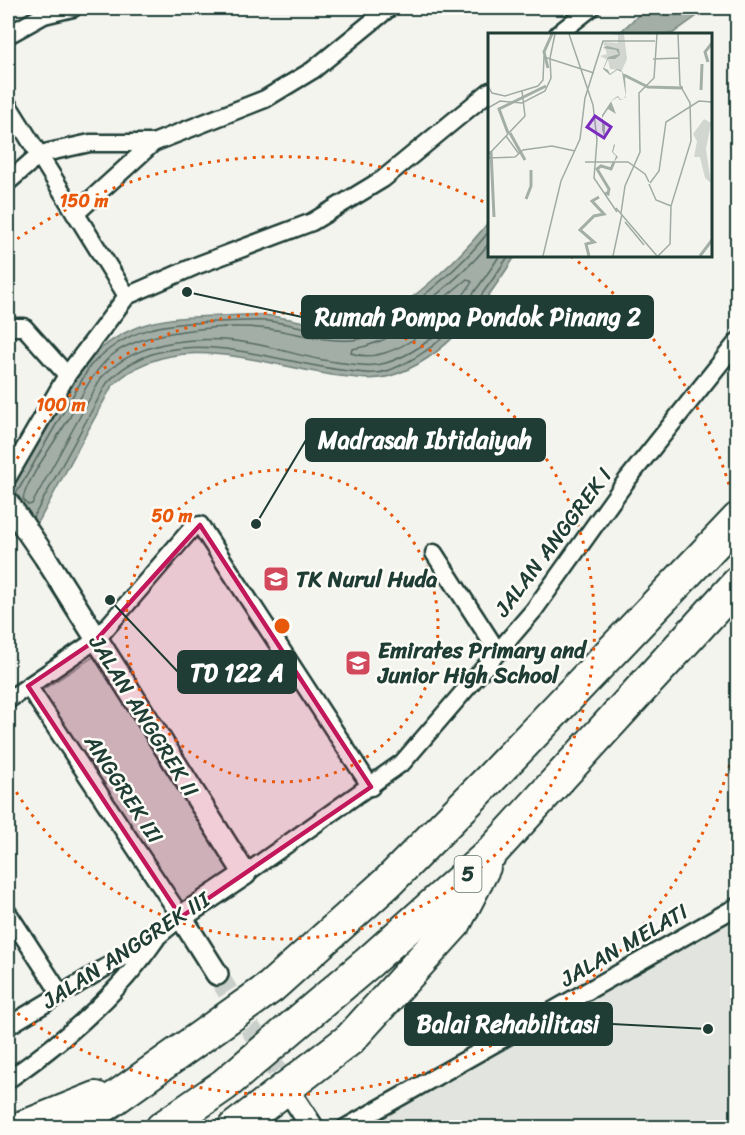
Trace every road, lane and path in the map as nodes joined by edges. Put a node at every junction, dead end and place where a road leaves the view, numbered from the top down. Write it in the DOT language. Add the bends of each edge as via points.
graph roads {
  1 [pos="73,8"];
  2 [pos="389,8"];
  3 [pos="591,8"];
  4 [pos="559,33"];
  5 [pos="8,35"];
  6 [pos="488,93"];
  7 [pos="8,105"];
  8 [pos="153,143"];
  9 [pos="40,154"];
  10 [pos="8,182"];
  11 [pos="75,214"];
  12 [pos="127,296"];
  13 [pos="8,327"];
  14 [pos="738,341"];
  15 [pos="67,375"];
  16 [pos="8,477"];
  17 [pos="8,503"];
  18 [pos="738,519"];
  19 [pos="434,553"];
  20 [pos="738,582"];
  21 [pos="96,640"];
  22 [pos="498,652"];
  23 [pos="28,686"];
  24 [pos="8,700"];
  25 [pos="371,787"];
  26 [pos="491,853"];
  27 [pos="245,874"];
  28 [pos="738,906"];
  29 [pos="8,913"];
  30 [pos="182,917"];
  31 [pos="158,936"];
  32 [pos="217,974"];
  33 [pos="60,993"];
  34 [pos="8,1026"];
  35 [pos="8,1080"];
  36 [pos="141,1081"];
  37 [pos="296,1102"];
  38 [pos="21,1128"];
  39 [pos="73,1128"];
  40 [pos="162,1128"];
  41 [pos="234,1128"];
  42 [pos="313,1128"];
  43 [pos="345,1128"];
  1 -- 5 [label="street" via="44,15"];
  2 -- 8 [label="street" via="313,70 264,99"];
  3 -- 4 [label="street"];
  6 -- 12 [label="street" via="383,179 312,222"];
  7 -- 9 [label="street"];
  8 -- 9 [label="street" via="90,143"];
  8 -- 11 [label="street"];
  9 -- 10 [label="street"];
  9 -- 11 [label="street"];
  11 -- 12 [label="street"];
  12 -- 15 [label="street"];
  13 -- 15 [label="street" via="24,327"];
  14 -- 22 [label="street, JALAN ANGGREK I"];
  15 -- 16 [label="street"];
  17 -- 21 [label="street, JALAN ANGGREK II"];
  18 -- 36 [label="highway, 5" via="388,882 271,987"];
  19 -- 22 [label="street"];
  20 -- 26 [label="highway, 5"];
  21 -- 23 [label="street"];
  21 -- 25 [label="street" via="193,527 200,525"];
  21 -- 27 [label="street, JALAN ANGGREK II"];
  22 -- 25 [label="street, JALAN ANGGREK I" via="403,762"];
  23 -- 24 [label="street"];
  23 -- 30 [label="street, ANGGREK III"];
  25 -- 27 [label="street, JALAN ANGGREK I"];
  26 -- 40 [label="highway, 5" via="224,1085"];
  26 -- 41 [label="highway" via="455,923 350,1039"];
  27 -- 30 [label="street, JALAN ANGGREK III"];
  28 -- 43 [label="street, JALAN MELATI"];
  29 -- 33 [label="street"];
  30 -- 31 [label="street, JALAN ANGGREK III"];
  30 -- 32 [label="street"];
  31 -- 33 [label="street, JALAN ANGGREK III"];
  31 -- 35 [label="street" via="129,976 91,1014"];
  33 -- 34 [label="street, JALAN ANGGREK III"];
  36 -- 38 [label="highway"];
  36 -- 39 [label="highway, 5"];
  37 -- 42 [label="street"];
}
